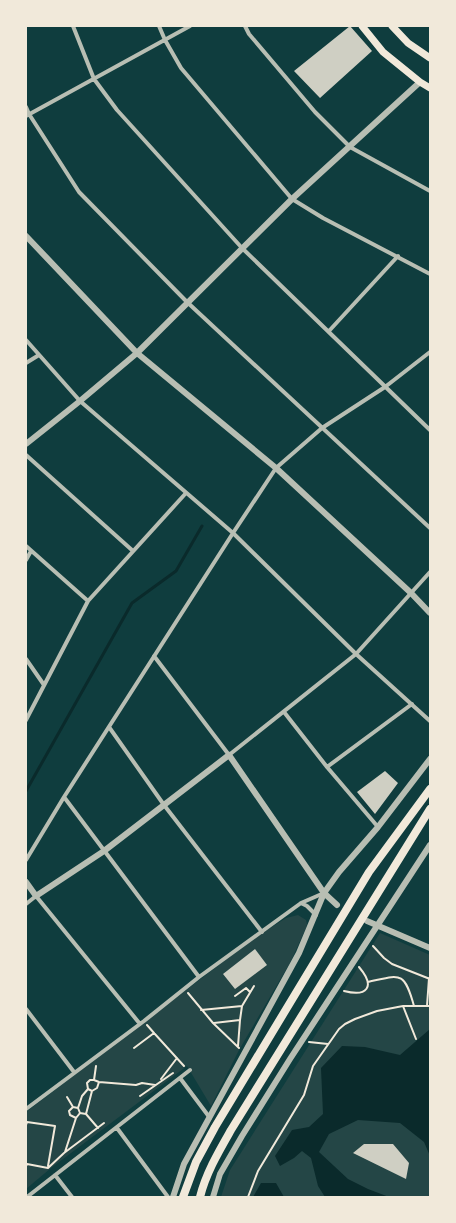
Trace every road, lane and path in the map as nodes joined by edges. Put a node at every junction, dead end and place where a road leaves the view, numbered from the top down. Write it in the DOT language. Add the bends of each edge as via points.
graph roads {
  1 [pos="74,26"];
  2 [pos="159,26"];
  3 [pos="190,26"];
  4 [pos="245,26"];
  5 [pos="362,26"];
  6 [pos="392,26"];
  7 [pos="165,40"];
  8 [pos="430,58"];
  9 [pos="94,79"];
  10 [pos="420,82"];
  11 [pos="430,88"];
  12 [pos="26,107"];
  13 [pos="27,115"];
  14 [pos="350,147"];
  15 [pos="430,191"];
  16 [pos="292,199"];
  17 [pos="26,236"];
  18 [pos="242,248"];
  19 [pos="398,256"];
  20 [pos="430,274"];
  21 [pos="187,302"];
  22 [pos="328,331"];
  23 [pos="26,340"];
  24 [pos="430,352"];
  25 [pos="137,353"];
  26 [pos="39,355"];
  27 [pos="26,363"];
  28 [pos="385,387"];
  29 [pos="80,401"];
  30 [pos="322,428"];
  31 [pos="430,430"];
  32 [pos="26,444"];
  33 [pos="26,455"];
  34 [pos="276,468"];
  35 [pos="186,493"];
  36 [pos="430,528"];
  37 [pos="233,533"];
  38 [pos="26,546"];
  39 [pos="31,551"];
  40 [pos="133,551"];
  41 [pos="26,560"];
  42 [pos="430,572"];
  43 [pos="411,593"];
  44 [pos="88,601"];
  45 [pos="430,613"];
  46 [pos="356,654"];
  47 [pos="154,656"];
  48 [pos="26,659"];
  49 [pos="44,685"];
  50 [pos="412,704"];
  51 [pos="284,712"];
  52 [pos="26,720"];
  53 [pos="430,721"];
  54 [pos="109,727"];
  55 [pos="229,755"];
  56 [pos="430,759"];
  57 [pos="327,767"];
  58 [pos="430,789"];
  59 [pos="64,797"];
  60 [pos="164,805"];
  61 [pos="430,809"];
  62 [pos="378,827"];
  63 [pos="430,845"];
  64 [pos="104,851"];
  65 [pos="26,860"];
  66 [pos="26,882"];
  67 [pos="324,893"];
  68 [pos="36,896"];
  69 [pos="301,903"];
  70 [pos="26,904"];
  71 [pos="336,905"];
  72 [pos="316,915"];
  73 [pos="367,921"];
  74 [pos="377,926"];
  75 [pos="262,932"];
  76 [pos="369,938"];
  77 [pos="430,948"];
  78 [pos="354,962"];
  79 [pos="199,977"];
  80 [pos="430,979"];
  81 [pos="368,982"];
  82 [pos="254,986"];
  83 [pos="337,988"];
  84 [pos="184,989"];
  85 [pos="250,992"];
  86 [pos="235,996"];
  87 [pos="242,1006"];
  88 [pos="403,1006"];
  89 [pos="414,1006"];
  90 [pos="427,1006"];
  91 [pos="430,1006"];
  92 [pos="26,1009"];
  93 [pos="202,1010"];
  94 [pos="240,1020"];
  95 [pos="213,1023"];
  96 [pos="140,1024"];
  97 [pos="416,1038"];
  98 [pos="302,1040"];
  99 [pos="328,1044"];
  100 [pos="134,1048"];
  101 [pos="176,1058"];
  102 [pos="91,1070"];
  103 [pos="190,1070"];
  104 [pos="74,1072"];
  105 [pos="180,1078"];
  106 [pos="94,1080"];
  107 [pos="99,1082"];
  108 [pos="160,1082"];
  109 [pos="155,1085"];
  110 [pos="88,1089"];
  111 [pos="92,1091"];
  112 [pos="140,1096"];
  113 [pos="67,1097"];
  114 [pos="73,1107"];
  115 [pos="78,1108"];
  116 [pos="26,1110"];
  117 [pos="80,1113"];
  118 [pos="86,1114"];
  119 [pos="76,1118"];
  120 [pos="210,1118"];
  121 [pos="26,1121"];
  122 [pos="104,1124"];
  123 [pos="26,1125"];
  124 [pos="98,1128"];
  125 [pos="117,1128"];
  126 [pos="64,1153"];
  127 [pos="26,1165"];
  128 [pos="48,1168"];
  129 [pos="55,1175"];
  130 [pos="27,1197"];
  131 [pos="72,1197"];
  132 [pos="168,1197"];
  133 [pos="173,1197"];
  134 [pos="183,1197"];
  135 [pos="200,1197"];
  136 [pos="213,1197"];
  137 [pos="248,1197"];
  1 -- 9 [label="street"];
  2 -- 7 [label="street"];
  3 -- 7 [label="street"];
  4 -- 14 [label="street" via="310,106"];
  5 -- 10 [label="main road" via="383,52"];
  6 -- 8 [label="main road" via="408,43"];
  7 -- 9 [label="street"];
  7 -- 16 [label="street" via="181,68"];
  9 -- 13 [label="street"];
  9 -- 18 [label="street" via="117,110"];
  10 -- 11 [label="main road"];
  10 -- 14 [label="street"];
  12 -- 13 [label="street"];
  13 -- 21 [label="street" via="79,192"];
  14 -- 15 [label="street"];
  14 -- 16 [label="street"];
  16 -- 18 [label="street"];
  16 -- 19 [label="street" via="323,218"];
  17 -- 25 [label="street"];
  18 -- 21 [label="street"];
  18 -- 22 [label="street"];
  19 -- 20 [label="street"];
  19 -- 22 [label="street"];
  21 -- 25 [label="street"];
  21 -- 30 [label="street"];
  22 -- 28 [label="street"];
  23 -- 26 [label="street"];
  24 -- 28 [label="street"];
  25 -- 29 [label="street"];
  25 -- 34 [label="street"];
  26 -- 27 [label="street"];
  26 -- 29 [label="street"];
  28 -- 30 [label="street"];
  28 -- 31 [label="street"];
  29 -- 32 [label="street"];
  29 -- 35 [label="street"];
  30 -- 34 [label="street"];
  30 -- 36 [label="street"];
  33 -- 40 [label="street"];
  34 -- 37 [label="street"];
  34 -- 43 [label="street"];
  35 -- 37 [label="street"];
  35 -- 40 [label="street"];
  37 -- 46 [label="street"];
  37 -- 47 [label="street"];
  38 -- 39 [label="street"];
  39 -- 41 [label="street"];
  39 -- 44 [label="street"];
  40 -- 44 [label="street"];
  42 -- 43 [label="street"];
  43 -- 45 [label="street"];
  43 -- 46 [label="street"];
  44 -- 49 [label="street"];
  46 -- 50 [label="street"];
  46 -- 51 [label="street"];
  47 -- 54 [label="street"];
  47 -- 55 [label="street"];
  48 -- 49 [label="street"];
  49 -- 52 [label="street"];
  50 -- 53 [label="street"];
  50 -- 57 [label="street"];
  51 -- 55 [label="street"];
  51 -- 57 [label="street"];
  54 -- 59 [label="street"];
  54 -- 60 [label="street"];
  55 -- 60 [label="street"];
  55 -- 67 [label="street"];
  56 -- 62 [label="street"];
  57 -- 62 [label="street"];
  58 -- 134 [label="main road" via="369,872 215,1127 196,1162"];
  59 -- 64 [label="street"];
  59 -- 65 [label="street"];
  60 -- 64 [label="street"];
  60 -- 75 [label="street"];
  61 -- 135 [label="main road" via="231,1130 215,1157"];
  62 -- 67 [label="street"];
  63 -- 74 [label="street"];
  64 -- 68 [label="street"];
  64 -- 79 [label="street"];
  66 -- 68 [label="street"];
  67 -- 69 [label="street"];
  67 -- 71 [label="street"];
  67 -- 72 [label="street"];
  68 -- 70 [label="street"];
  68 -- 96 [label="street"];
  69 -- 72 [label="street"];
  69 -- 75 [label="street"];
  72 -- 120 [label="street" via="299,954"];
  73 -- 74 [label="street"];
  74 -- 76 [label="street"];
  74 -- 77 [label="street"];
  75 -- 79 [label="street"];
  76 -- 78 [label="street"];
  76 -- 80 [label="path" via="372,945 392,964"];
  78 -- 81 [label="path" via="363,971"];
  78 -- 83 [label="street"];
  79 -- 84 [label="street"];
  80 -- 90 [label="path"];
  81 -- 83 [label="path" via="368,987 362,993"];
  81 -- 89 [label="path" via="396,976 400,978 407,985"];
  82 -- 85 [label="path"];
  83 -- 98 [label="street"];
  84 -- 93 [label="path"];
  84 -- 96 [label="street"];
  85 -- 86 [label="path" via="246,988"];
  85 -- 87 [label="path"];
  87 -- 93 [label="path"];
  87 -- 94 [label="path"];
  88 -- 89 [label="path"];
  88 -- 97 [label="path"];
  88 -- 99 [label="path" via="377,1011 345,1024"];
  89 -- 90 [label="path"];
  90 -- 91 [label="path"];
  92 -- 104 [label="street"];
  93 -- 95 [label="path"];
  94 -- 95 [label="path"];
  94 -- 95 [label="path" via="238,1048"];
  96 -- 104 [label="street"];
  98 -- 99 [label="path"];
  98 -- 136 [label="street" via="228,1158"];
  99 -- 137 [label="path" via="313,1066 304,1095 258,1171"];
  100 -- 101 [label="path" via="154,1033"];
  101 -- 108 [label="path"];
  101 -- 108 [label="path" via="185,1066"];
  102 -- 106 [label="path" via="97,1065"];
  103 -- 105 [label="street"];
  104 -- 116 [label="street"];
  105 -- 120 [label="street"];
  105 -- 125 [label="street"];
  106 -- 107 [label="path"];
  106 -- 110 [label="path" via="90,1080"];
  107 -- 109 [label="path"];
  107 -- 111 [label="path" via="97,1088"];
  108 -- 109 [label="path"];
  109 -- 112 [label="path"];
  110 -- 111 [label="path"];
  110 -- 115 [label="path" via="82,1096"];
  111 -- 118 [label="path"];
  113 -- 114 [label="path"];
  114 -- 115 [label="path"];
  114 -- 119 [label="path" via="69,1111 70,1115"];
  115 -- 117 [label="path"];
  117 -- 118 [label="path"];
  117 -- 119 [label="path"];
  118 -- 124 [label="path"];
  119 -- 126 [label="path"];
  120 -- 133 [label="street" via="182,1168"];
  121 -- 123 [label="path"];
  121 -- 128 [label="path" via="54,1126"];
  122 -- 124 [label="path"];
  124 -- 126 [label="path"];
  125 -- 129 [label="street"];
  125 -- 132 [label="street"];
  126 -- 128 [label="path"];
  127 -- 128 [label="path"];
  129 -- 130 [label="street"];
  129 -- 131 [label="street"];
}
